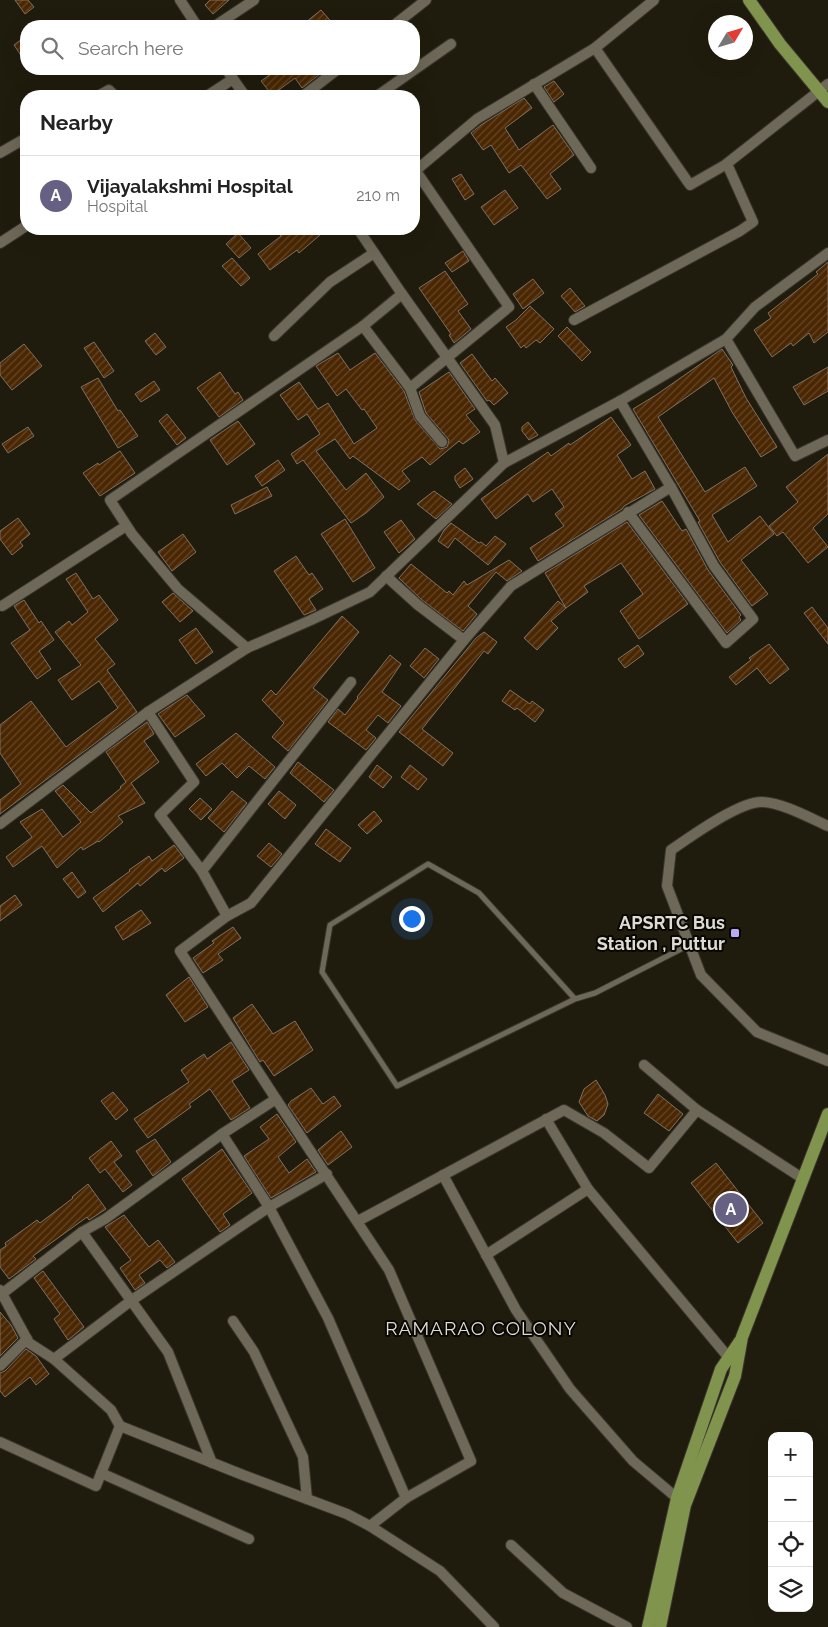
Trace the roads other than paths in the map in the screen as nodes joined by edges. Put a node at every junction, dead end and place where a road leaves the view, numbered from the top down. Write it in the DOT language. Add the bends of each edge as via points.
graph roads {
  1 [pos="180,0"];
  2 [pos="254,0"];
  3 [pos="426,0"];
  4 [pos="654,0"];
  5 [pos="754,2"];
  6 [pos="193,20"];
  7 [pos="224,20"];
  8 [pos="401,20"];
  9 [pos="451,44"];
  10 [pos="595,48"];
  11 [pos="420,66"];
  12 [pos="230,75"];
  13 [pos="330,75"];
  14 [pos="407,75"];
  15 [pos="233,80"];
  16 [pos="534,84"];
  17 [pos="823,88"];
  18 [pos="217,90"];
  19 [pos="240,90"];
  20 [pos="311,90"];
  21 [pos="386,90"];
  22 [pos="828,102"];
  23 [pos="20,141"];
  24 [pos="0,153"];
  25 [pos="727,164"];
  26 [pos="420,167"];
  27 [pos="591,168"];
  28 [pos="420,178"];
  29 [pos="20,230"];
  30 [pos="362,235"];
  31 [pos="0,243"];
  32 [pos="374,253"];
  33 [pos="828,253"];
  34 [pos="402,294"];
  35 [pos="574,320"];
  36 [pos="363,326"];
  37 [pos="274,336"];
  38 [pos="726,339"];
  39 [pos="448,358"];
  40 [pos="410,388"];
  41 [pos="620,401"];
  42 [pos="828,440"];
  43 [pos="442,442"];
  44 [pos="504,463"];
  45 [pos="671,487"];
  46 [pos="628,512"];
  47 [pos="126,526"];
  48 [pos="386,576"];
  49 [pos="2,606"];
  50 [pos="464,640"];
  51 [pos="247,648"];
  52 [pos="351,682"];
  53 [pos="148,712"];
  54 [pos="0,824"];
  55 [pos="828,826"];
  56 [pos="202,871"];
  57 [pos="227,916"];
  58 [pos="690,945"];
  59 [pos="575,999"];
  60 [pos="828,1061"];
  61 [pos="644,1065"];
  62 [pos="276,1099"];
  63 [pos="697,1110"];
  64 [pos="828,1114"];
  65 [pos="546,1119"];
  66 [pos="222,1134"];
  67 [pos="327,1174"];
  68 [pos="443,1175"];
  69 [pos="802,1178"];
  70 [pos="588,1189"];
  71 [pos="270,1207"];
  72 [pos="358,1221"];
  73 [pos="82,1232"];
  74 [pos="486,1255"];
  75 [pos="1,1291"];
  76 [pos="132,1300"];
  77 [pos="233,1321"];
  78 [pos="742,1337"];
  79 [pos="27,1339"];
  80 [pos="729,1358"];
  81 [pos="54,1359"];
  82 [pos="0,1366"];
  83 [pos="120,1426"];
  84 [pos="0,1442"];
  85 [pos="212,1463"];
  86 [pos="101,1474"];
  87 [pos="406,1498"];
  88 [pos="677,1498"];
  89 [pos="307,1499"];
  90 [pos="370,1526"];
  91 [pos="250,1539"];
  92 [pos="511,1545"];
  93 [pos="494,1627"];
  94 [pos="627,1627"];
  95 [pos="648,1627"];
  96 [pos="660,1627"];
  1 -- 6 [label="street"];
  2 -- 7 [label="street"];
  3 -- 8 [label="street"];
  4 -- 10 [label="street"];
  5 -- 17 [label="main road" via="780,44"];
  9 -- 11 [label="street"];
  10 -- 16 [label="street"];
  10 -- 25 [label="street" via="690,185"];
  12 -- 15 [label="street"];
  13 -- 20 [label="street"];
  14 -- 21 [label="street"];
  15 -- 18 [label="street"];
  15 -- 19 [label="street"];
  16 -- 26 [label="street" via="477,119"];
  16 -- 27 [label="street"];
  17 -- 22 [label="main road"];
  17 -- 25 [label="street"];
  23 -- 24 [label="street"];
  25 -- 35 [label="street" via="754,222"];
  28 -- 39 [label="street" via="510,307"];
  29 -- 31 [label="street"];
  30 -- 32 [label="street"];
  32 -- 34 [label="street"];
  32 -- 37 [label="street" via="330,282"];
  33 -- 38 [label="street" via="755,307"];
  34 -- 36 [label="street"];
  34 -- 39 [label="street"];
  36 -- 40 [label="street"];
  36 -- 47 [label="street" via="110,500"];
  38 -- 41 [label="street"];
  38 -- 42 [label="street" via="795,456"];
  39 -- 40 [label="street"];
  39 -- 44 [label="street" via="495,425"];
  40 -- 43 [label="street" via="420,416"];
  41 -- 44 [label="street"];
  41 -- 45 [label="street"];
  44 -- 48 [label="street"];
  45 -- 46 [label="street"];
  45 -- 46 [label="street" via="714,566 753,619 726,642"];
  46 -- 50 [label="street" via="511,586"];
  47 -- 49 [label="street"];
  47 -- 51 [label="street" via="178,589"];
  48 -- 50 [label="street"];
  48 -- 51 [label="street" via="370,592"];
  50 -- 57 [label="street" via="251,903"];
  51 -- 53 [label="street"];
  52 -- 56 [label="street"];
  53 -- 54 [label="street"];
  53 -- 56 [label="street" via="194,782 160,815"];
  55 -- 58 [label="street" via="790,809 761,802 732,811 671,850 666,886"];
  56 -- 57 [label="street"];
  57 -- 62 [label="street" via="180,951"];
  58 -- 59 [label="lane" via="595,993"];
  58 -- 60 [label="street" via="702,975 757,1032"];
  59 -- 59 [label="lane" via="479,893 428,864 330,925 322,972 397,1086"];
  61 -- 63 [label="street"];
  62 -- 66 [label="street"];
  62 -- 67 [label="street"];
  63 -- 65 [label="street" via="649,1168 604,1132 564,1110"];
  63 -- 69 [label="street"];
  64 -- 69 [label="main road"];
  65 -- 68 [label="street"];
  65 -- 70 [label="street"];
  66 -- 71 [label="street"];
  66 -- 73 [label="street" via="105,1219"];
  67 -- 71 [label="street"];
  67 -- 72 [label="street"];
  68 -- 72 [label="street"];
  68 -- 74 [label="street"];
  69 -- 78 [label="main road"];
  70 -- 74 [label="street"];
  70 -- 80 [label="street"];
  71 -- 76 [label="street"];
  71 -- 87 [label="street" via="328,1318"];
  72 -- 87 [label="street" via="389,1270 471,1461"];
  73 -- 75 [label="street"];
  73 -- 76 [label="street"];
  74 -- 88 [label="street" via="516,1310 570,1389 633,1461"];
  75 -- 79 [label="street"];
  76 -- 81 [label="street"];
  76 -- 85 [label="street" via="168,1352"];
  77 -- 89 [label="street" via="254,1352 303,1457"];
  78 -- 80 [label="main road"];
  78 -- 96 [label="main road" via="735,1376 685,1505"];
  79 -- 81 [label="street"];
  79 -- 82 [label="street"];
  80 -- 88 [label="main road" via="721,1369"];
  81 -- 83 [label="street" via="111,1410"];
  83 -- 85 [label="street"];
  83 -- 86 [label="street"];
  84 -- 86 [label="street" via="96,1486"];
  85 -- 89 [label="street"];
  86 -- 91 [label="street"];
  87 -- 90 [label="street"];
  88 -- 95 [label="main road"];
  89 -- 90 [label="street"];
  90 -- 93 [label="street" via="440,1571"];
  92 -- 94 [label="street" via="563,1593"];
}
